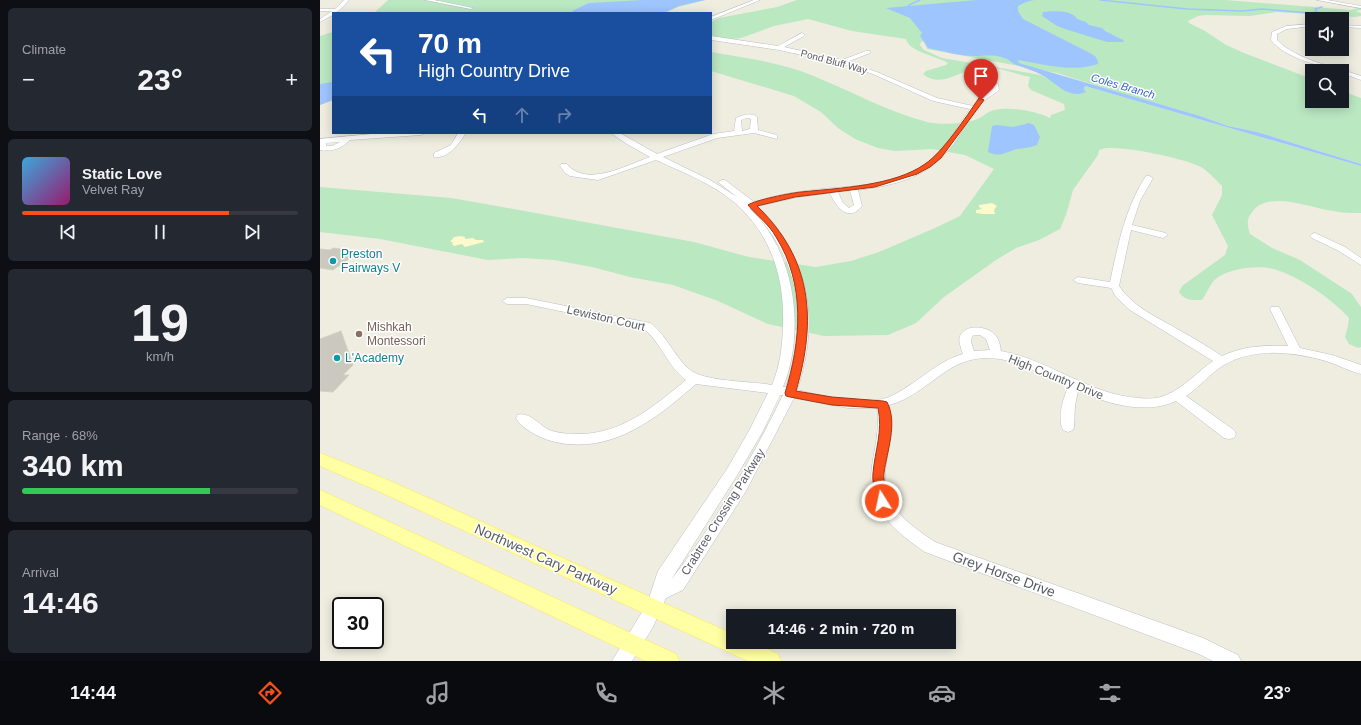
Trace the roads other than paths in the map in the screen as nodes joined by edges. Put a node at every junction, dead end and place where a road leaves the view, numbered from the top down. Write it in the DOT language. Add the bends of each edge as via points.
graph roads {
  1 [pos="347,0"];
  2 [pos="427,0"];
  3 [pos="752,0"];
  4 [pos="758,0"];
  5 [pos="1319,0"];
  6 [pos="471,8"];
  7 [pos="1361,8"];
  8 [pos="320,10"];
  9 [pos="335,12"];
  10 [pos="332,14"];
  11 [pos="712,16"];
  12 [pos="712,19"];
  13 [pos="320,21"];
  14 [pos="1305,26"];
  15 [pos="1349,26"];
  16 [pos="1361,27"];
  17 [pos="802,35"];
  18 [pos="712,38"];
  19 [pos="779,48"];
  20 [pos="868,52"];
  21 [pos="842,62"];
  22 [pos="1323,64"];
  23 [pos="1349,74"];
  24 [pos="1361,78"];
  25 [pos="996,85"];
  26 [pos="975,108"];
  27 [pos="754,131"];
  28 [pos="738,132"];
  29 [pos="406,134"];
  30 [pos="461,134"];
  31 [pos="616,134"];
  32 [pos="627,134"];
  33 [pos="335,136"];
  34 [pos="774,137"];
  35 [pos="348,138"];
  36 [pos="321,142"];
  37 [pos="437,155"];
  38 [pos="660,155"];
  39 [pos="564,166"];
  40 [pos="1148,178"];
  41 [pos="853,189"];
  42 [pos="833,191"];
  43 [pos="748,206"];
  44 [pos="1128,228"];
  45 [pos="1163,235"];
  46 [pos="1315,236"];
  47 [pos="1361,262"];
  48 [pos="1078,280"];
  49 [pos="1114,286"];
  50 [pos="507,301"];
  51 [pos="1275,309"];
  52 [pos="1295,350"];
  53 [pos="996,354"];
  54 [pos="970,356"];
  55 [pos="1221,361"];
  56 [pos="1361,370"];
  57 [pos="693,380"];
  58 [pos="1075,386"];
  59 [pos="776,390"];
  60 [pos="790,393"];
  61 [pos="1178,396"];
  62 [pos="883,404"];
  63 [pos="522,418"];
  64 [pos="1068,427"];
  65 [pos="1229,434"];
  66 [pos="320,459"];
  67 [pos="320,497"];
  68 [pos="658,600"];
  69 [pos="633,644"];
  70 [pos="621,661"];
  71 [pos="669,661"];
  72 [pos="772,661"];
  73 [pos="1232,661"];
  1 -- 9 [label="street"];
  2 -- 6 [label="street"];
  3 -- 11 [label="street"];
  4 -- 12 [label="street"];
  5 -- 7 [label="street"];
  8 -- 9 [label="street"];
  10 -- 13 [label="street"];
  14 -- 22 [label="street" via="1281,29 1274,33 1274,40 1291,52"];
  15 -- 16 [label="street"];
  17 -- 19 [label="street"];
  18 -- 19 [label="street, Pond Bluff Way"];
  19 -- 21 [label="street, Pond Bluff Way"];
  20 -- 21 [label="street"];
  21 -- 26 [label="street, Pond Bluff Way" via="935,100"];
  23 -- 24 [label="street"];
  25 -- 26 [label="street" via="996,90 984,97"];
  26 -- 41 [label="street" via="943,151 928,166 898,179"];
  27 -- 28 [label="street"];
  27 -- 28 [label="street" via="755,119 747,116 738,119"];
  27 -- 34 [label="street"];
  28 -- 38 [label="street" via="716,136"];
  29 -- 35 [label="street"];
  30 -- 37 [label="street" via="454,146"];
  31 -- 38 [label="street, Crabtree Crossing Parkway" via="629,143"];
  32 -- 38 [label="street, Crabtree Crossing Parkway"];
  33 -- 35 [label="street"];
  33 -- 36 [label="street"];
  35 -- 36 [label="street" via="342,144 329,149 322,148"];
  38 -- 39 [label="street" via="598,178 573,174"];
  38 -- 43 [label="street, Crabtree Crossing Parkway" via="719,180 742,195"];
  40 -- 44 [label="street" via="1135,203"];
  41 -- 42 [label="street"];
  41 -- 42 [label="street" via="858,206 850,210 839,205"];
  42 -- 43 [label="street" via="791,196"];
  43 -- 59 [label="street, Crabtree Crossing Parkway" via="773,246 782,266 789,295 788,347"];
  43 -- 60 [label="street, Crabtree Crossing Parkway" via="765,217 780,236 800,284 802,338"];
  44 -- 45 [label="street"];
  44 -- 49 [label="street"];
  46 -- 47 [label="street"];
  48 -- 49 [label="street"];
  49 -- 55 [label="street" via="1123,300 1135,311 1177,333"];
  50 -- 57 [label="street, Lewiston Court" via="526,301 646,325 657,332 683,372"];
  51 -- 52 [label="street"];
  52 -- 55 [label="street, High Country Drive" via="1252,351"];
  52 -- 56 [label="street, High Country Drive"];
  53 -- 54 [label="street, High Country Drive"];
  53 -- 54 [label="street, High Country Drive" via="990,336 976,331 966,335"];
  53 -- 58 [label="street, High Country Drive" via="1022,361"];
  54 -- 62 [label="street, High Country Drive" via="948,363 910,392"];
  55 -- 61 [label="street, High Country Drive"];
  57 -- 59 [label="street"];
  57 -- 63 [label="street" via="637,425 604,436 576,439 552,436 543,433"];
  58 -- 61 [label="street, High Country Drive" via="1102,397 1141,403 1160,402"];
  58 -- 64 [label="street" via="1067,408"];
  59 -- 60 [label="street, High Country Drive"];
  59 -- 68 [label="street, Crabtree Crossing Parkway" via="746,450 664,576"];
  60 -- 62 [label="street, High Country Drive" via="832,401"];
  60 -- 68 [label="street, Crabtree Crossing Parkway" via="763,448 720,519 677,585"];
  61 -- 65 [label="street"];
  62 -- 73 [label="street, Grey Horse Drive" via="886,434 878,475 882,501 892,518 913,536 930,547"];
  66 -- 68 [label="main road, Northwest Cary Parkway"];
  67 -- 69 [label="main road"];
  68 -- 69 [label="street, Crabtree Crossing Parkway"];
  68 -- 72 [label="main road, Northwest Cary Parkway"];
  69 -- 70 [label="street, Crabtree Crossing Parkway"];
  69 -- 71 [label="main road"];
}
